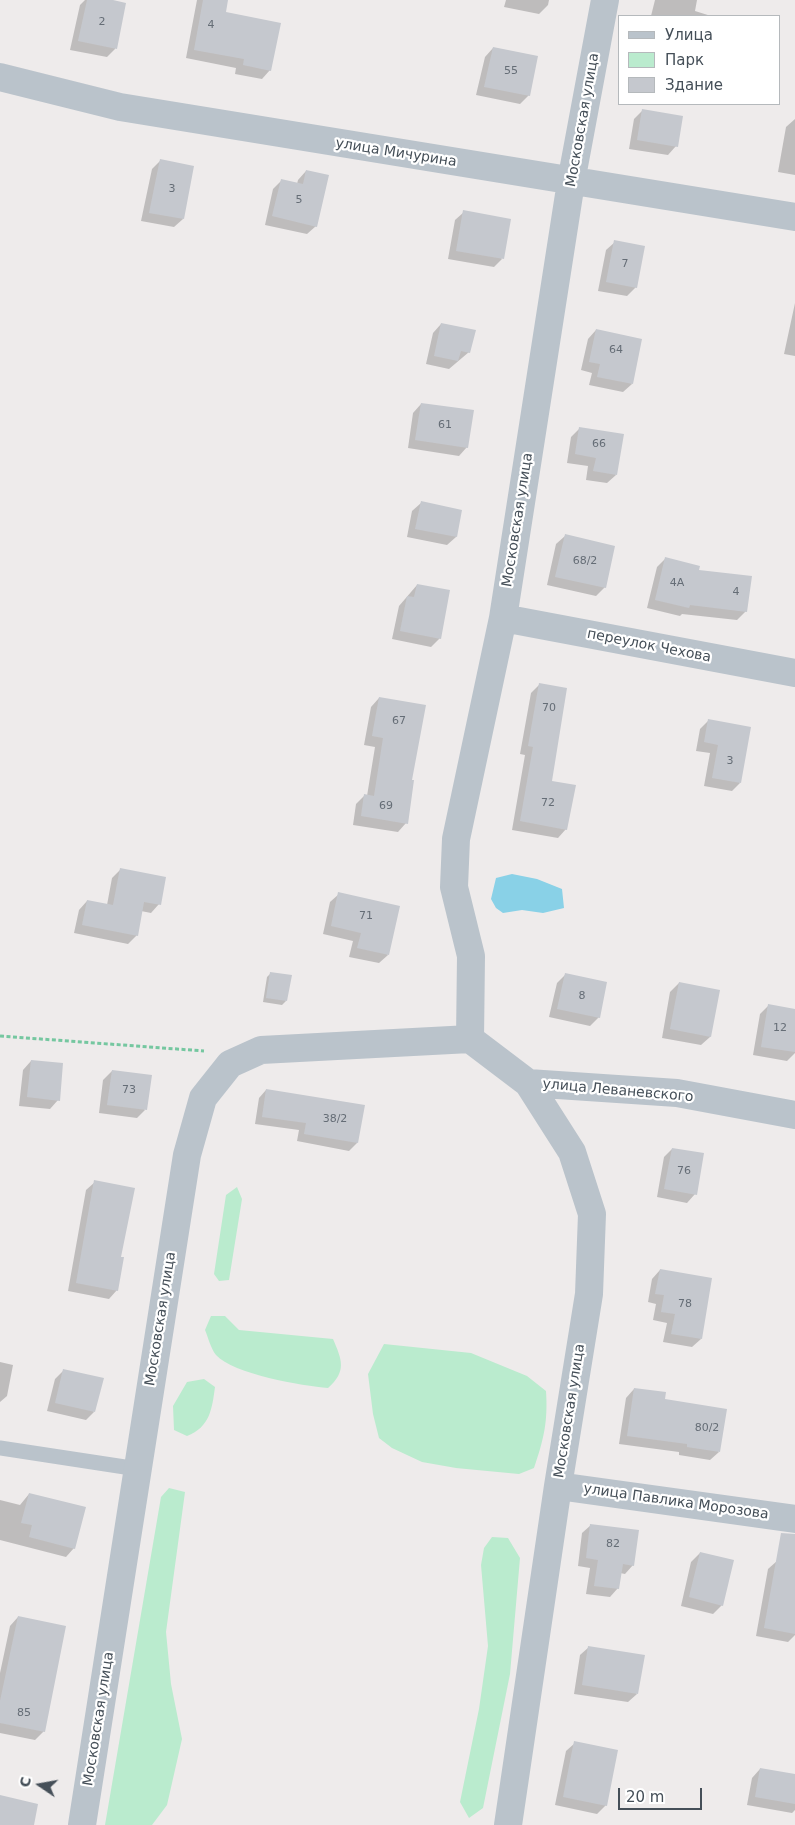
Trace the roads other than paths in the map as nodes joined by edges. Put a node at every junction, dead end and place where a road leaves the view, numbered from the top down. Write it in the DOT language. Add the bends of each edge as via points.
graph roads {
  1 [pos="605,0"];
  2 [pos="0,77"];
  3 [pos="571,182"];
  4 [pos="795,217"];
  5 [pos="503,618"];
  6 [pos="795,673"];
  7 [pos="470,1039"];
  8 [pos="528,1083"];
  9 [pos="795,1115"];
  10 [pos="0,1448"];
  11 [pos="138,1469"];
  12 [pos="558,1486"];
  13 [pos="795,1519"];
  14 [pos="82,1825"];
  15 [pos="508,1825"];
  1 -- 3 [label="street, Московская улица"];
  2 -- 3 [label="street, улица Мичурина" via="120,107"];
  3 -- 4 [label="street, улица Мичурина"];
  3 -- 5 [label="street, Московская улица"];
  5 -- 6 [label="street, переулок Чехова"];
  5 -- 7 [label="street, Московская улица" via="456,839 454,887 471,956"];
  7 -- 8 [label="street, Московская улица"];
  7 -- 11 [label="street, Московская улица" via="261,1050 230,1064 203,1098 187,1155"];
  8 -- 9 [label="street, улица Леваневского" via="677,1093"];
  8 -- 12 [label="street, Московская улица" via="572,1152 592,1214 589,1294"];
  10 -- 11 [label="lane"];
  11 -- 14 [label="street, Московская улица"];
  12 -- 13 [label="street, улица Павлика Морозова"];
  12 -- 15 [label="street, Московская улица"];
}
